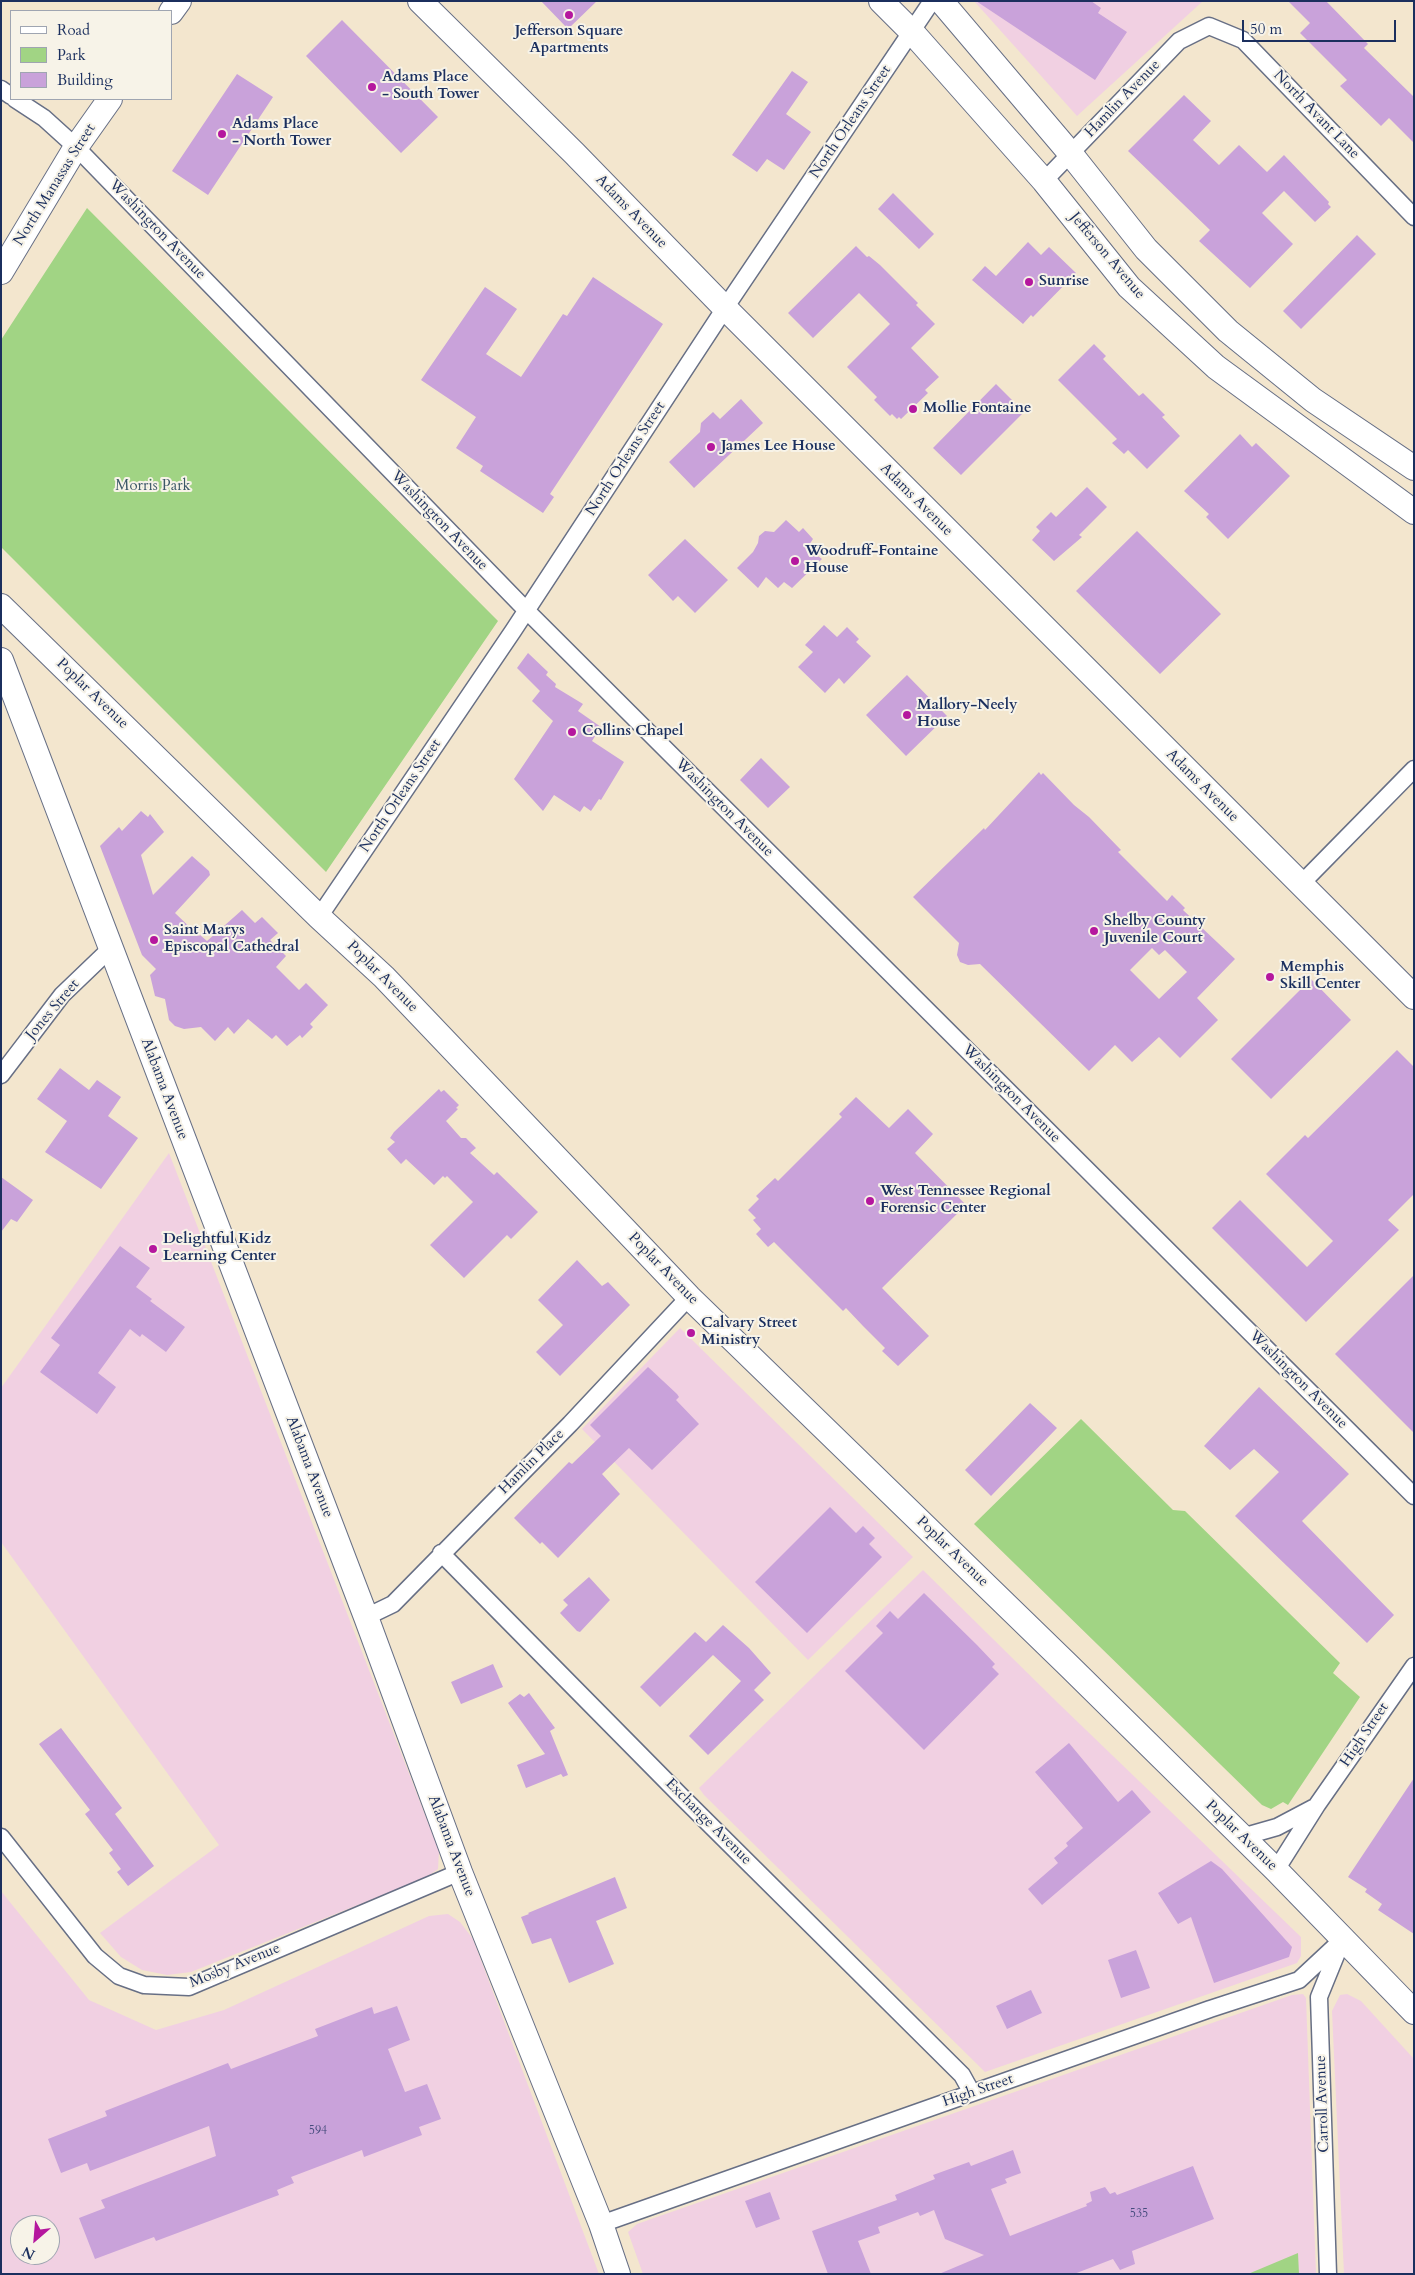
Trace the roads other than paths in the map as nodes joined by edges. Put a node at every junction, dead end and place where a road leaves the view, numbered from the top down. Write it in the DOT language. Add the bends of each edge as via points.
graph roads {
  1 [pos="420,1"];
  2 [pos="881,1"];
  3 [pos="932,1"];
  4 [pos="941,1"];
  5 [pos="1209,26"];
  6 [pos="912,32"];
  7 [pos="17,100"];
  8 [pos="109,100"];
  9 [pos="76,147"];
  10 [pos="1070,154"];
  11 [pos="1044,181"];
  12 [pos="1414,217"];
  13 [pos="1,272"];
  14 [pos="725,308"];
  15 [pos="1414,468"];
  16 [pos="1414,512"];
  17 [pos="1,606"];
  18 [pos="527,611"];
  19 [pos="1,660"];
  20 [pos="1414,769"];
  21 [pos="1301,884"];
  22 [pos="319,917"];
  23 [pos="110,949"];
  24 [pos="1414,998"];
  25 [pos="1,1075"];
  26 [pos="689,1297"];
  27 [pos="1414,1496"];
  28 [pos="441,1553"];
  29 [pos="366,1617"];
  30 [pos="1414,1666"];
  31 [pos="1317,1806"];
  32 [pos="1,1837"];
  33 [pos="1242,1837"];
  34 [pos="1276,1870"];
  35 [pos="460,1872"];
  36 [pos="1343,1939"];
  37 [pos="1414,2012"];
  38 [pos="972,2093"];
  39 [pos="601,2224"];
  40 [pos="618,2274"];
  41 [pos="1328,2274"];
  1 -- 14 [label="main road, Adams Avenue"];
  2 -- 6 [label="main road, Jefferson Avenue"];
  3 -- 6 [label="street, North Orleans Street"];
  4 -- 10 [label="main road"];
  5 -- 10 [label="street, Hamlin Avenue" via="1178,41"];
  5 -- 12 [label="street, North Avant Lane" via="1243,40"];
  6 -- 11 [label="main road, Jefferson Avenue"];
  6 -- 14 [label="street, North Orleans Street"];
  7 -- 9 [label="street, Washington Avenue" via="44,118"];
  8 -- 9 [label="main road, North Manassas Street"];
  9 -- 13 [label="main road, North Manassas Street"];
  9 -- 18 [label="street, Washington Avenue"];
  10 -- 11 [label="street, Hamlin Avenue"];
  10 -- 15 [label="main road" via="1146,249 1228,331 1313,400"];
  11 -- 16 [label="main road, Jefferson Avenue" via="1129,287 1216,367"];
  14 -- 18 [label="street, North Orleans Street"];
  14 -- 21 [label="main road, Adams Avenue"];
  17 -- 22 [label="main road, Poplar Avenue"];
  18 -- 22 [label="street, North Orleans Street"];
  18 -- 27 [label="street, Washington Avenue"];
  19 -- 23 [label="main road, Alabama Avenue"];
  20 -- 21 [label="street"];
  21 -- 24 [label="main road, Adams Avenue"];
  22 -- 26 [label="main road, Poplar Avenue" via="384,976"];
  23 -- 25 [label="street, Jones Street" via="62,995"];
  23 -- 29 [label="main road, Alabama Avenue"];
  26 -- 28 [label="street, Hamlin Place" via="570,1424"];
  26 -- 33 [label="main road, Poplar Avenue"];
  28 -- 29 [label="street, Hamlin Place" via="393,1604"];
  28 -- 38 [label="street, Exchange Avenue" via="962,2075"];
  29 -- 35 [label="main road, Alabama Avenue"];
  30 -- 31 [label="street, High Street"];
  31 -- 33 [label="street, High Street" via="1291,1822"];
  31 -- 34 [label="street, High Street"];
  32 -- 35 [label="street, Mosby Avenue" via="95,1956 119,1976 144,1985 189,1987"];
  33 -- 34 [label="main road, Poplar Avenue"];
  34 -- 36 [label="main road, Poplar Avenue"];
  35 -- 39 [label="main road, Alabama Avenue"];
  36 -- 37 [label="main road, Poplar Avenue"];
  36 -- 38 [label="street, High Street" via="1299,1980"];
  36 -- 41 [label="street, Carroll Avenue" via="1320,1997"];
  38 -- 39 [label="street, High Street"];
  39 -- 40 [label="main road, Alabama Avenue"];
}
